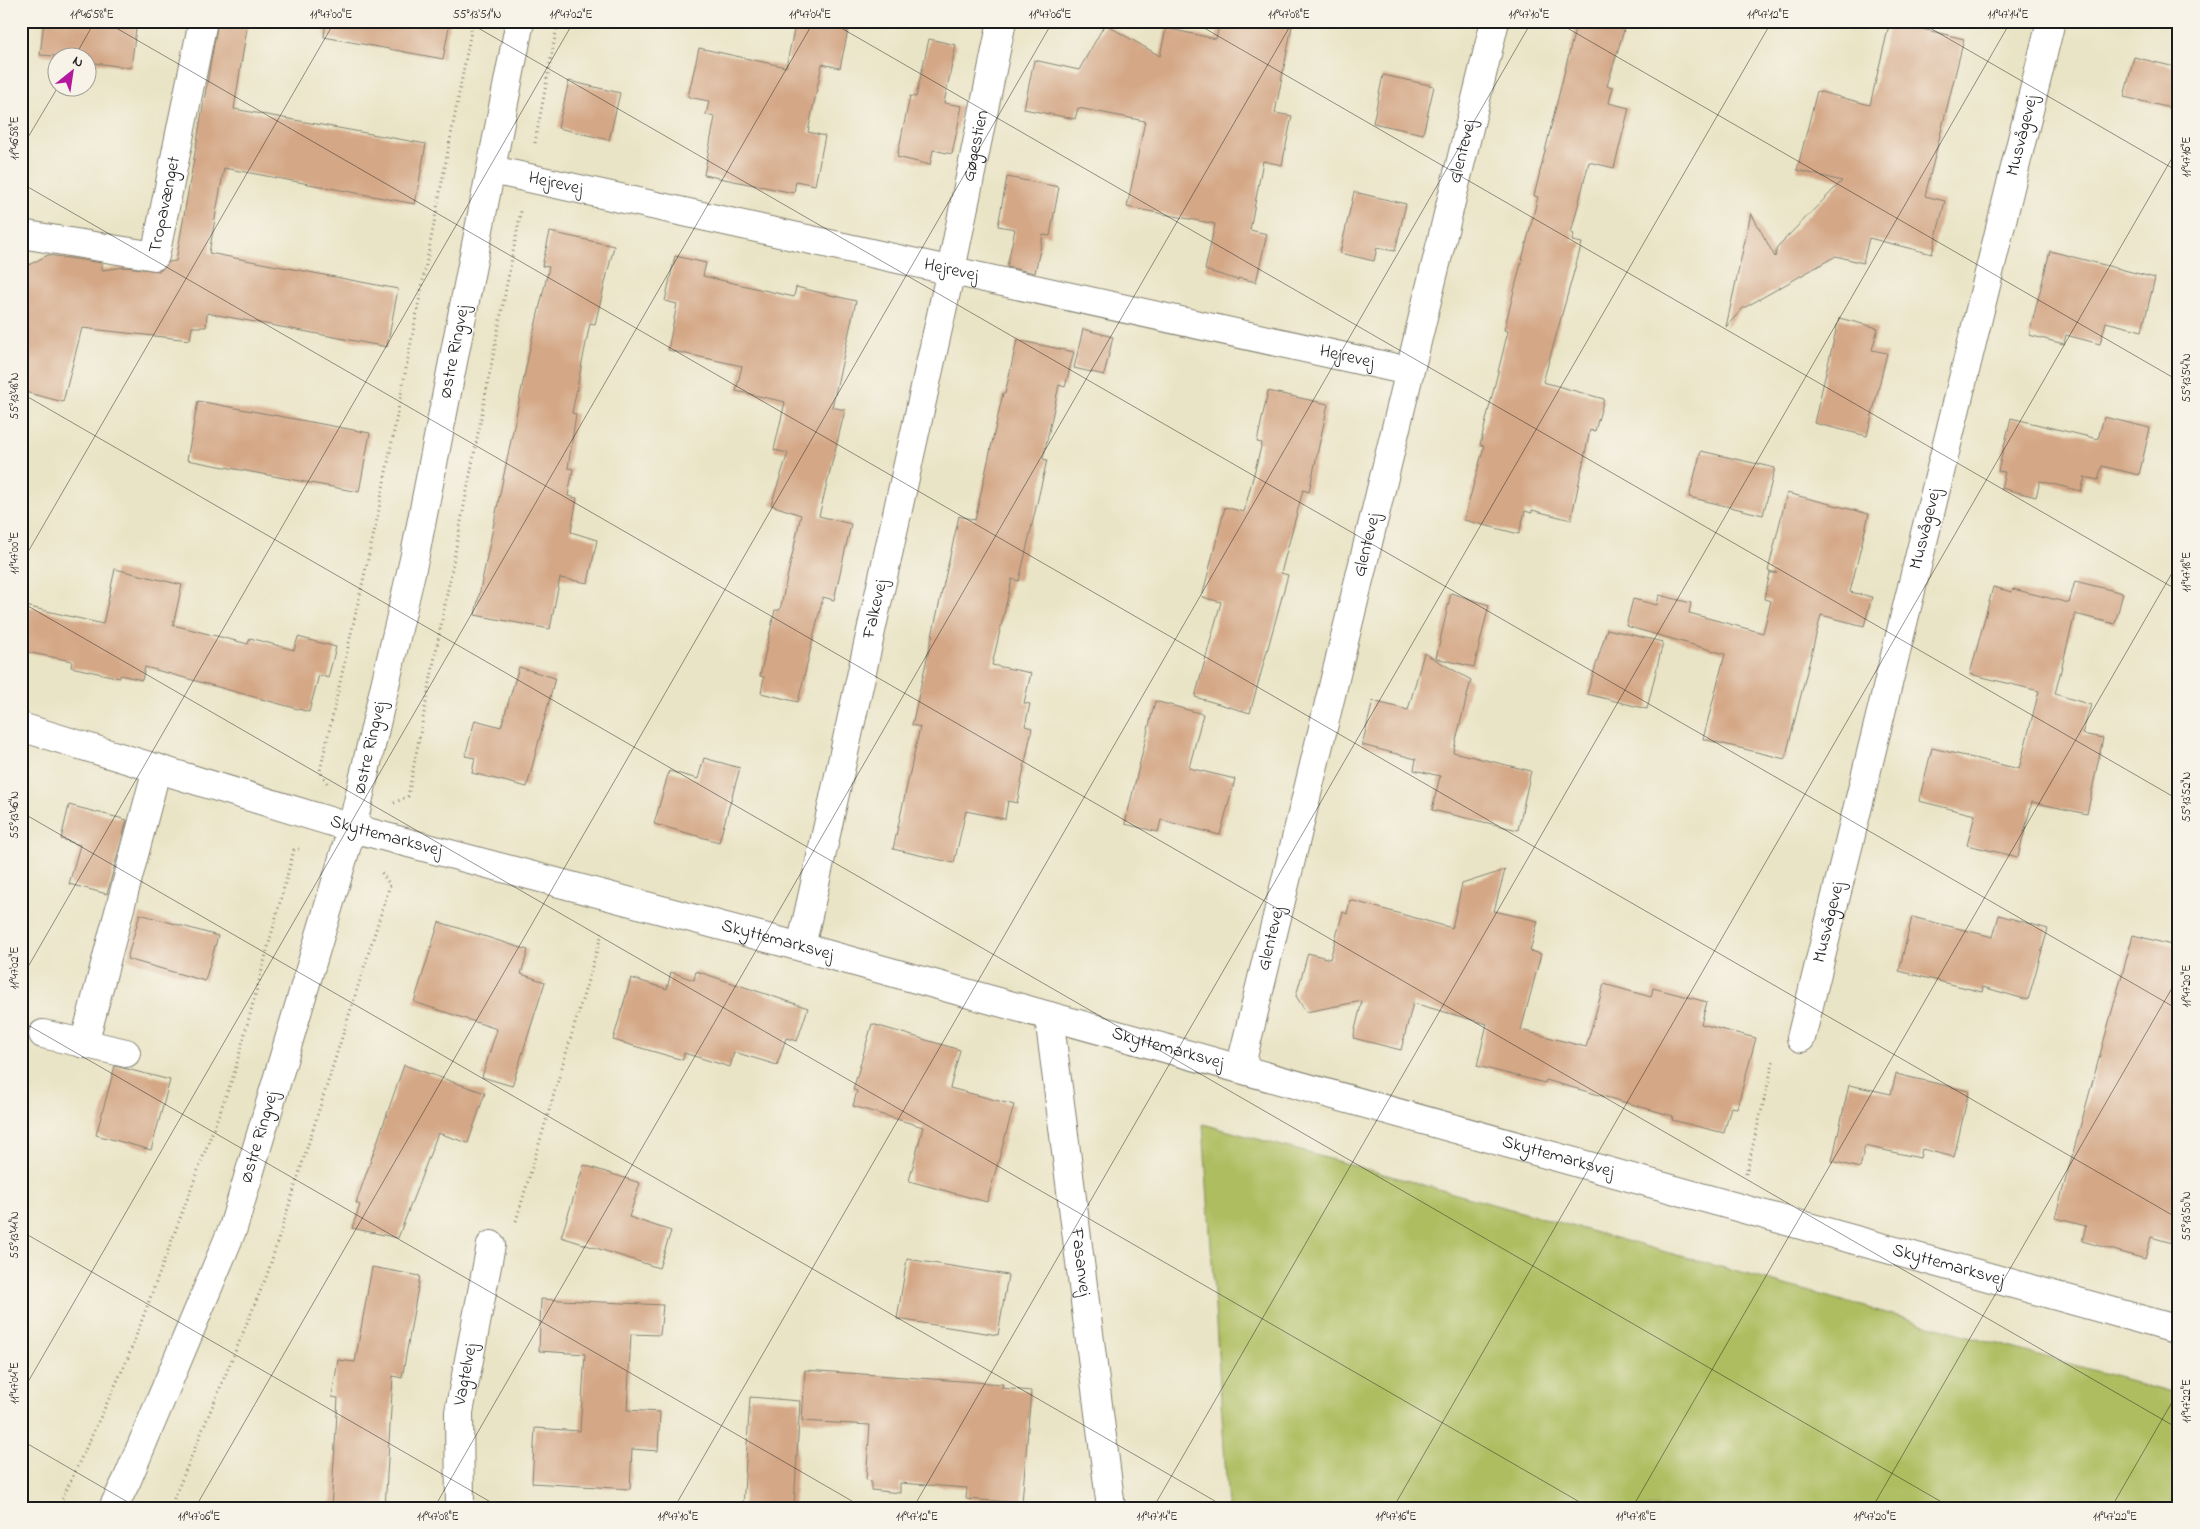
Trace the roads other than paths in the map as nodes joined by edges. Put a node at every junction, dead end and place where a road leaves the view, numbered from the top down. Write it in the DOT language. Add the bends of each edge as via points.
graph roads {
  1 [pos="203,21"];
  2 [pos="520,21"];
  3 [pos="1002,21"];
  4 [pos="1495,21"];
  5 [pos="2051,21"];
  6 [pos="492,170"];
  7 [pos="21,234"];
  8 [pos="951,270"];
  9 [pos="1409,371"];
  10 [pos="21,727"];
  11 [pos="157,768"];
  12 [pos="352,828"];
  13 [pos="801,947"];
  14 [pos="1049,1016"];
  15 [pos="43,1034"];
  16 [pos="1801,1038"];
  17 [pos="84,1044"];
  18 [pos="126,1053"];
  19 [pos="1240,1069"];
  20 [pos="490,1244"];
  21 [pos="2179,1330"];
  22 [pos="113,1508"];
  23 [pos="460,1508"];
  24 [pos="1112,1508"];
  1 -- 7 [label="street, Tropavænget" via="155,256"];
  2 -- 6 [label="street, Østre Ringvej"];
  3 -- 8 [label="street, Gøgestien"];
  4 -- 9 [label="street, Glentevej"];
  5 -- 16 [label="street, Musvågevej"];
  6 -- 8 [label="street, Hejrevej"];
  6 -- 12 [label="street, Østre Ringvej" via="415,555"];
  8 -- 9 [label="street, Hejrevej"];
  8 -- 13 [label="street, Falkevej"];
  9 -- 19 [label="street, Glentevej"];
  10 -- 11 [label="street, Skyttemarksvej"];
  11 -- 12 [label="street, Skyttemarksvej"];
  11 -- 17 [label="street"];
  12 -- 13 [label="street, Skyttemarksvej"];
  12 -- 22 [label="street, Østre Ringvej" via="233,1228"];
  13 -- 14 [label="street, Skyttemarksvej"];
  14 -- 19 [label="street, Skyttemarksvej"];
  14 -- 24 [label="street, Fasanvej"];
  15 -- 17 [label="street"];
  17 -- 18 [label="street"];
  19 -- 21 [label="street, Skyttemarksvej"];
  20 -- 23 [label="street, Vagtelvej" via="459,1412"];
}
